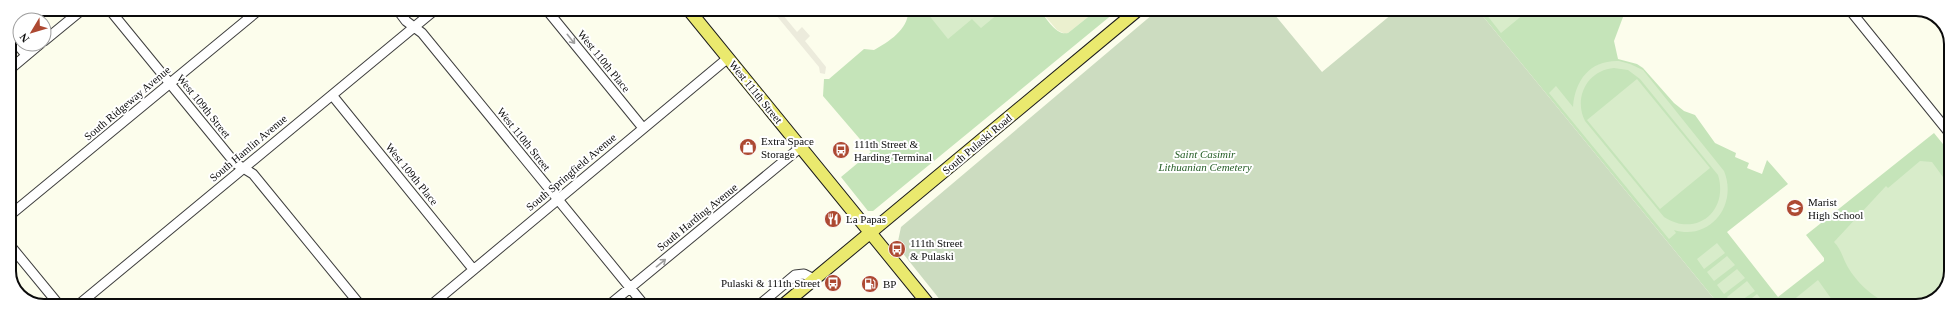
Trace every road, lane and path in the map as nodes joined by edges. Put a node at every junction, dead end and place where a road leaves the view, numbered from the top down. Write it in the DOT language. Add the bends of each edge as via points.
graph roads {
  1 [pos="74,16"];
  2 [pos="115,16"];
  3 [pos="251,16"];
  4 [pos="404,16"];
  5 [pos="427,16"];
  6 [pos="552,16"];
  7 [pos="694,16"];
  8 [pos="1131,16"];
  9 [pos="1855,16"];
  10 [pos="414,27"];
  11 [pos="52,34"];
  12 [pos="23,52"];
  13 [pos="31,52"];
  14 [pos="26,56"];
  15 [pos="728,58"];
  16 [pos="16,64"];
  17 [pos="169,83"];
  18 [pos="332,95"];
  19 [pos="1944,126"];
  20 [pos="644,128"];
  21 [pos="801,147"];
  22 [pos="243,168"];
  23 [pos="558,199"];
  24 [pos="16,210"];
  25 [pos="870,232"];
  26 [pos="16,253"];
  27 [pos="473,269"];
  28 [pos="814,279"];
  29 [pos="630,288"];
  30 [pos="54,299"];
  31 [pos="85,299"];
  32 [pos="355,299"];
  33 [pos="438,299"];
  34 [pos="617,299"];
  35 [pos="639,299"];
  36 [pos="766,299"];
  37 [pos="790,299"];
  38 [pos="924,299"];
  1 -- 11 [label="street"];
  2 -- 17 [label="street, West 109th Street"];
  3 -- 17 [label="street, South Ridgeway Avenue"];
  4 -- 10 [label="street, West 110th Street"];
  5 -- 10 [label="street, South Hamlin Avenue"];
  6 -- 20 [label="street, West 110th Place, one-way"];
  7 -- 15 [label="main road, West 111th Street"];
  8 -- 25 [label="main road, South Pulaski Road"];
  9 -- 19 [label="street"];
  10 -- 18 [label="street, South Hamlin Avenue"];
  10 -- 23 [label="street, West 110th Street" via="422,33"];
  12 -- 14 [label="street"];
  13 -- 14 [label="street"];
  14 -- 16 [label="street"];
  15 -- 20 [label="street, South Springfield Avenue"];
  15 -- 21 [label="main road, West 111th Street"];
  17 -- 22 [label="street, West 109th Street" via="235,163"];
  17 -- 24 [label="street, South Ridgeway Avenue"];
  18 -- 22 [label="street, South Hamlin Avenue"];
  18 -- 27 [label="street, West 109th Place"];
  20 -- 23 [label="street, South Springfield Avenue"];
  21 -- 25 [label="main road, West 111th Street"];
  29 -- 21 [label="street, South Harding Avenue, one-way"];
  22 -- 31 [label="street, South Hamlin Avenue"];
  22 -- 32 [label="street, West 109th Street" via="253,174"];
  23 -- 27 [label="street, South Springfield Avenue"];
  23 -- 29 [label="street, West 110th Street"];
  25 -- 28 [label="main road, South Pulaski Road"];
  25 -- 38 [label="main road, West 111th Street"];
  26 -- 30 [label="street"];
  27 -- 33 [label="street, South Springfield Avenue"];
  28 -- 36 [label="street" via="804,274 795,275"];
  28 -- 37 [label="main road, South Pulaski Road"];
  29 -- 34 [label="street, South Harding Avenue"];
  29 -- 35 [label="street, West 110th Street"];
}
